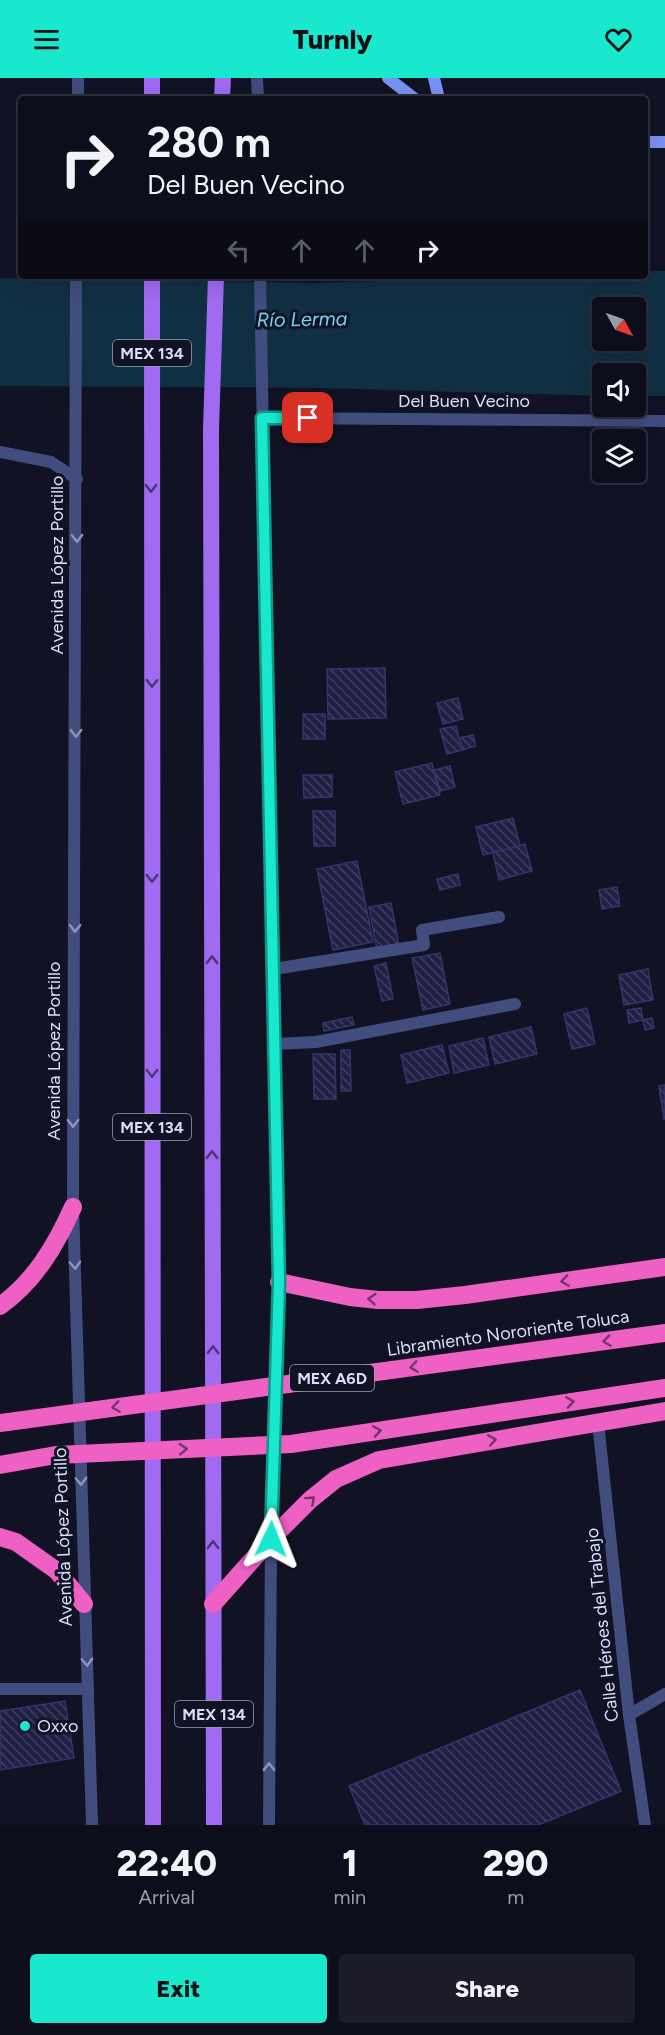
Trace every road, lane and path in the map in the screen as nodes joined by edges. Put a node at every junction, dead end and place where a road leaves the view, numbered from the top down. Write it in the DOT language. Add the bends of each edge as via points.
graph roads {
  1 [pos="78,78"];
  2 [pos="152,78"];
  3 [pos="223,78"];
  4 [pos="257,78"];
  5 [pos="388,78"];
  6 [pos="434,78"];
  7 [pos="78,96"];
  8 [pos="152,96"];
  9 [pos="222,96"];
  10 [pos="258,96"];
  11 [pos="411,96"];
  12 [pos="438,96"];
  13 [pos="648,142"];
  14 [pos="665,142"];
  15 [pos="76,279"];
  16 [pos="152,279"];
  17 [pos="216,279"];
  18 [pos="260,279"];
  19 [pos="262,418"];
  20 [pos="665,421"];
  21 [pos="0,452"];
  22 [pos="77,479"];
  23 [pos="499,917"];
  24 [pos="274,969"];
  25 [pos="515,1004"];
  26 [pos="275,1044"];
  27 [pos="73,1207"];
  28 [pos="665,1267"];
  29 [pos="279,1282"];
  30 [pos="0,1306"];
  31 [pos="665,1333"];
  32 [pos="665,1388"];
  33 [pos="665,1411"];
  34 [pos="598,1422"];
  35 [pos="0,1423"];
  36 [pos="0,1466"];
  37 [pos="0,1537"];
  38 [pos="271,1539"];
  39 [pos="84,1604"];
  40 [pos="213,1604"];
  41 [pos="0,1689"];
  42 [pos="88,1689"];
  43 [pos="665,1694"];
  44 [pos="629,1715"];
  45 [pos="92,1825"];
  46 [pos="153,1825"];
  47 [pos="214,1825"];
  48 [pos="269,1825"];
  49 [pos="645,1825"];
  1 -- 7 [label="street"];
  2 -- 8 [label="main road"];
  3 -- 9 [label="main road"];
  4 -- 10 [label="street"];
  5 -- 11 [label="main road"];
  6 -- 12 [label="main road"];
  13 -- 14 [label="main road"];
  15 -- 22 [label="street, Avenida López Portillo"];
  16 -- 46 [label="main road, MEX 134, one-way"];
  40 -- 17 [label="main road, MEX 134, one-way" via="211,429"];
  18 -- 19 [label="street"];
  19 -- 20 [label="street, Del Buen Vecino"];
  19 -- 24 [label="street"];
  21 -- 22 [label="street" via="51,462"];
  22 -- 27 [label="street, Avenida López Portillo, one-way"];
  23 -- 24 [label="street" via="422,930 424,945"];
  24 -- 26 [label="street"];
  25 -- 26 [label="street" via="316,1042"];
  26 -- 29 [label="street"];
  27 -- 30 [label="highway" via="45,1260"];
  27 -- 39 [label="street, Avenida López Portillo, one-way"];
  28 -- 29 [label="highway, one-way" via="417,1300 350,1297"];
  29 -- 38 [label="street"];
  31 -- 35 [label="highway, Libramiento Nororiente Toluca / MEX A6D, one-way, bridge"];
  36 -- 32 [label="highway, one-way, bridge" via="56,1455 291,1444"];
  33 -- 34 [label="highway"];
  38 -- 34 [label="highway, one-way" via="336,1479 379,1460"];
  34 -- 44 [label="street, Calle Héroes del Trabajo"];
  37 -- 39 [label="highway" via="16,1542 57,1570"];
  38 -- 40 [label="highway"];
  48 -- 38 [label="street, one-way"];
  39 -- 42 [label="street, Avenida López Portillo, one-way"];
  40 -- 47 [label="main road, MEX 134"];
  41 -- 42 [label="street"];
  42 -- 45 [label="street, Avenida López Portillo"];
  43 -- 44 [label="street"];
  44 -- 49 [label="street, Calle Héroes del Trabajo"];
}
